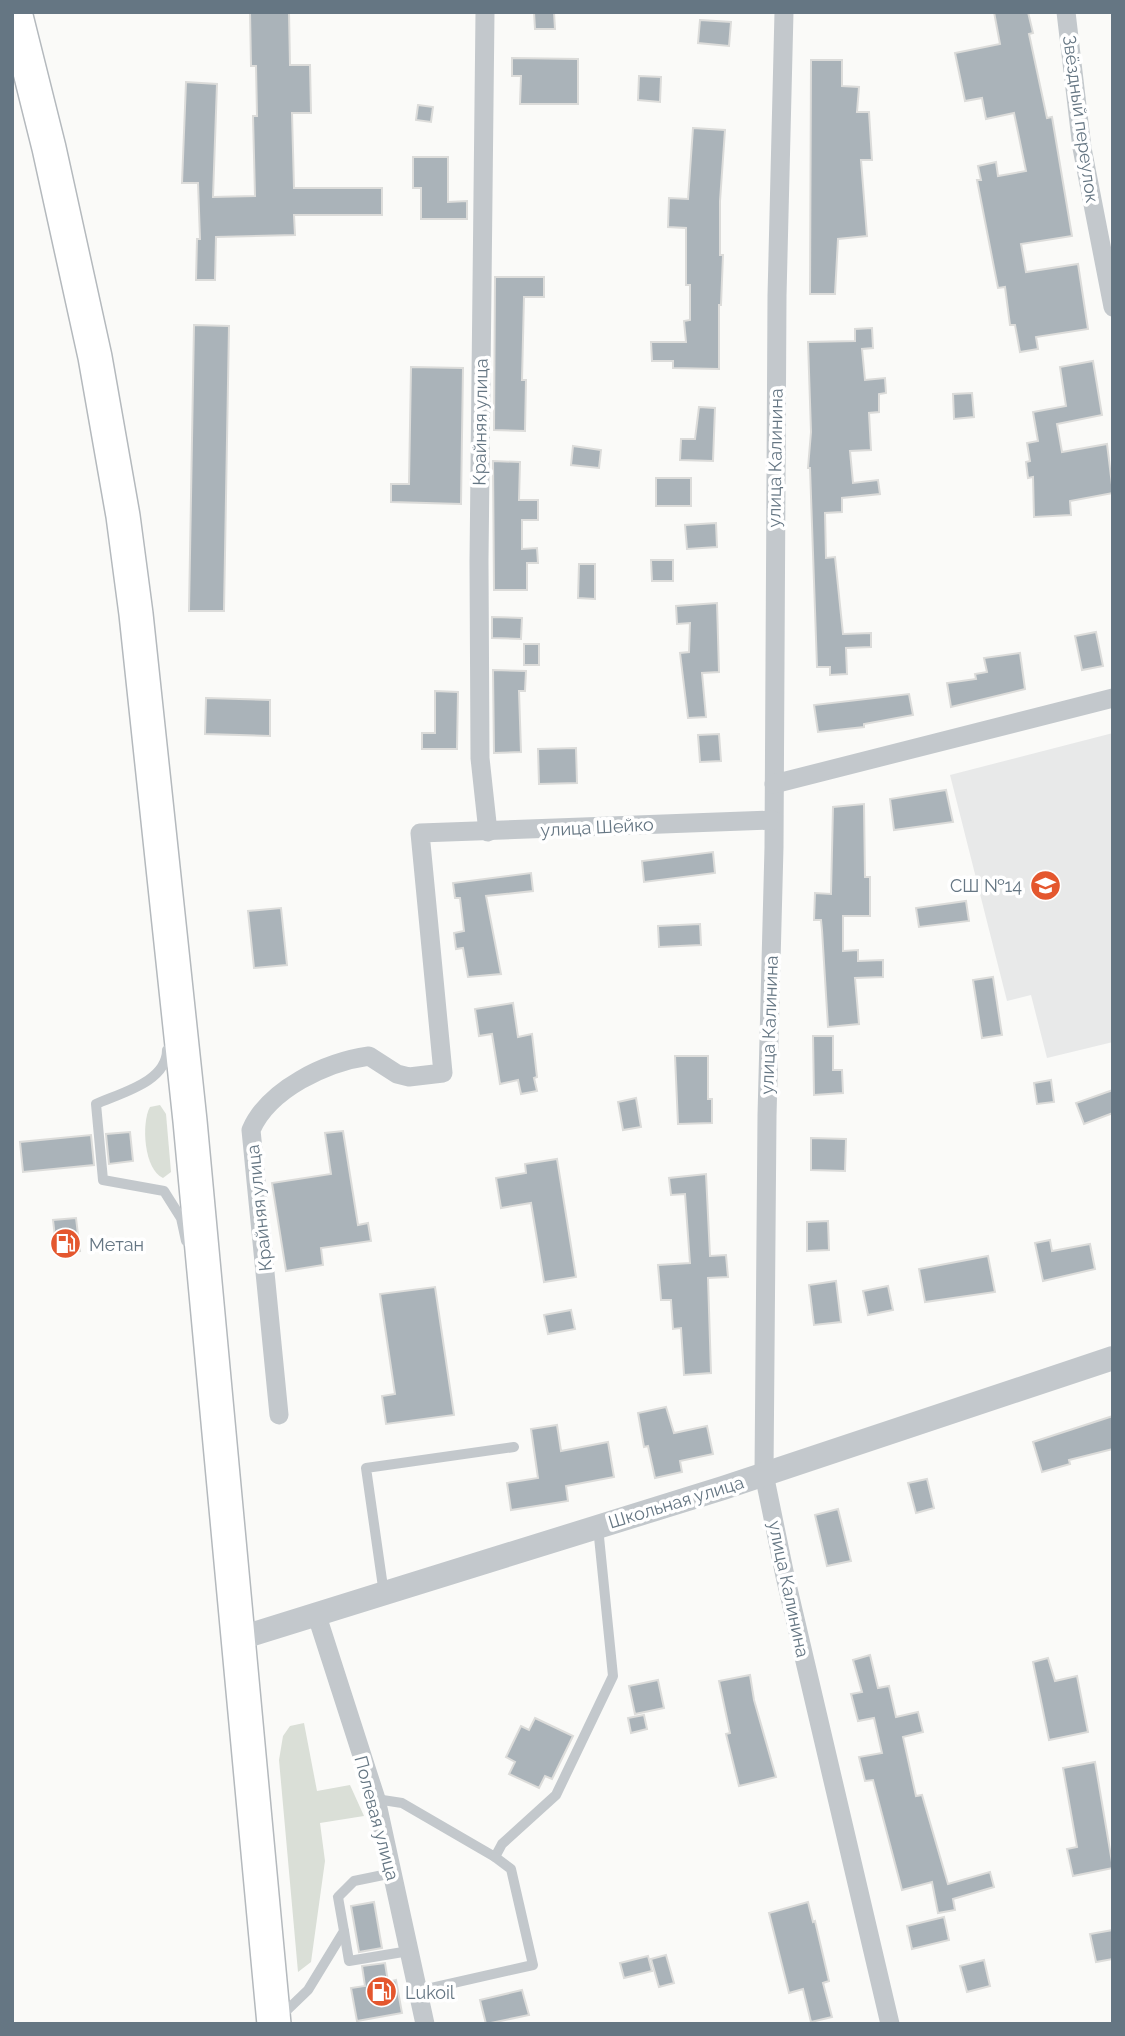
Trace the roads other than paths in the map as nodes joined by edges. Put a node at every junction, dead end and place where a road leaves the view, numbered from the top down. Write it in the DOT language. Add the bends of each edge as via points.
graph roads {
  1 [pos="15,12"];
  2 [pos="485,12"];
  3 [pos="784,12"];
  4 [pos="1066,12"];
  5 [pos="1113,307"];
  6 [pos="1113,698"];
  7 [pos="774,784"];
  8 [pos="774,820"];
  9 [pos="488,832"];
  10 [pos="420,833"];
  11 [pos="174,963"];
  12 [pos="168,1022"];
  13 [pos="167,1035"];
  14 [pos="189,1253"];
  15 [pos="192,1265"];
  16 [pos="210,1337"];
  17 [pos="1113,1358"];
  18 [pos="279,1415"];
  19 [pos="514,1447"];
  20 [pos="764,1474"];
  21 [pos="598,1527"];
  22 [pos="384,1594"];
  23 [pos="317,1616"];
  24 [pos="237,1639"];
  25 [pos="376,1799"];
  26 [pos="495,1857"];
  27 [pos="393,1873"];
  28 [pos="344,1931"];
  29 [pos="409,1951"];
  30 [pos="418,1991"];
  31 [pos="274,2023"];
  32 [pos="425,2024"];
  33 [pos="890,2024"];
  1 -- 11 [label="highway" via="74,252 123,516"];
  2 -- 9 [label="street, Крайняя улица" via="479,574 480,758"];
  3 -- 7 [label="street, улица Калинина" via="776,296"];
  4 -- 5 [label="street, Звёздный переулок" via="1082,148"];
  6 -- 7 [label="street"];
  7 -- 8 [label="street, улица Калинина"];
  8 -- 9 [label="street, улица Шейко"];
  8 -- 20 [label="street, улица Калинина"];
  9 -- 10 [label="street, улица Шейко"];
  10 -- 18 [label="street, Крайняя улица" via="443,1073 409,1077 369,1056 327,1065 271,1100 251,1130"];
  11 -- 12 [label="lane"];
  11 -- 16 [label="highway"];
  13 -- 14 [label="lane" via="167,1060 154,1077 96,1104 103,1180 164,1191 181,1218"];
  15 -- 16 [label="lane"];
  16 -- 24 [label="highway"];
  17 -- 20 [label="street, Школьная улица"];
  19 -- 22 [label="lane" via="366,1468"];
  20 -- 21 [label="street, Школьная улица"];
  20 -- 33 [label="street, улица Калинина"];
  21 -- 22 [label="street, Школьная улица"];
  21 -- 26 [label="lane" via="613,1676 556,1795 502,1844"];
  22 -- 23 [label="street, Школьная улица"];
  23 -- 24 [label="street, Школьная улица"];
  23 -- 25 [label="street, Полевая улица"];
  24 -- 31 [label="highway"];
  25 -- 26 [label="lane" via="402,1803"];
  25 -- 27 [label="street, Полевая улица"];
  26 -- 30 [label="lane" via="511,1869 533,1965"];
  27 -- 28 [label="lane" via="354,1881 338,1897"];
  27 -- 29 [label="street, Полевая улица"];
  28 -- 29 [label="lane" via="349,1961"];
  28 -- 31 [label="lane" via="308,1990"];
  29 -- 30 [label="street, Полевая улица"];
  30 -- 32 [label="street, Полевая улица"];
}
